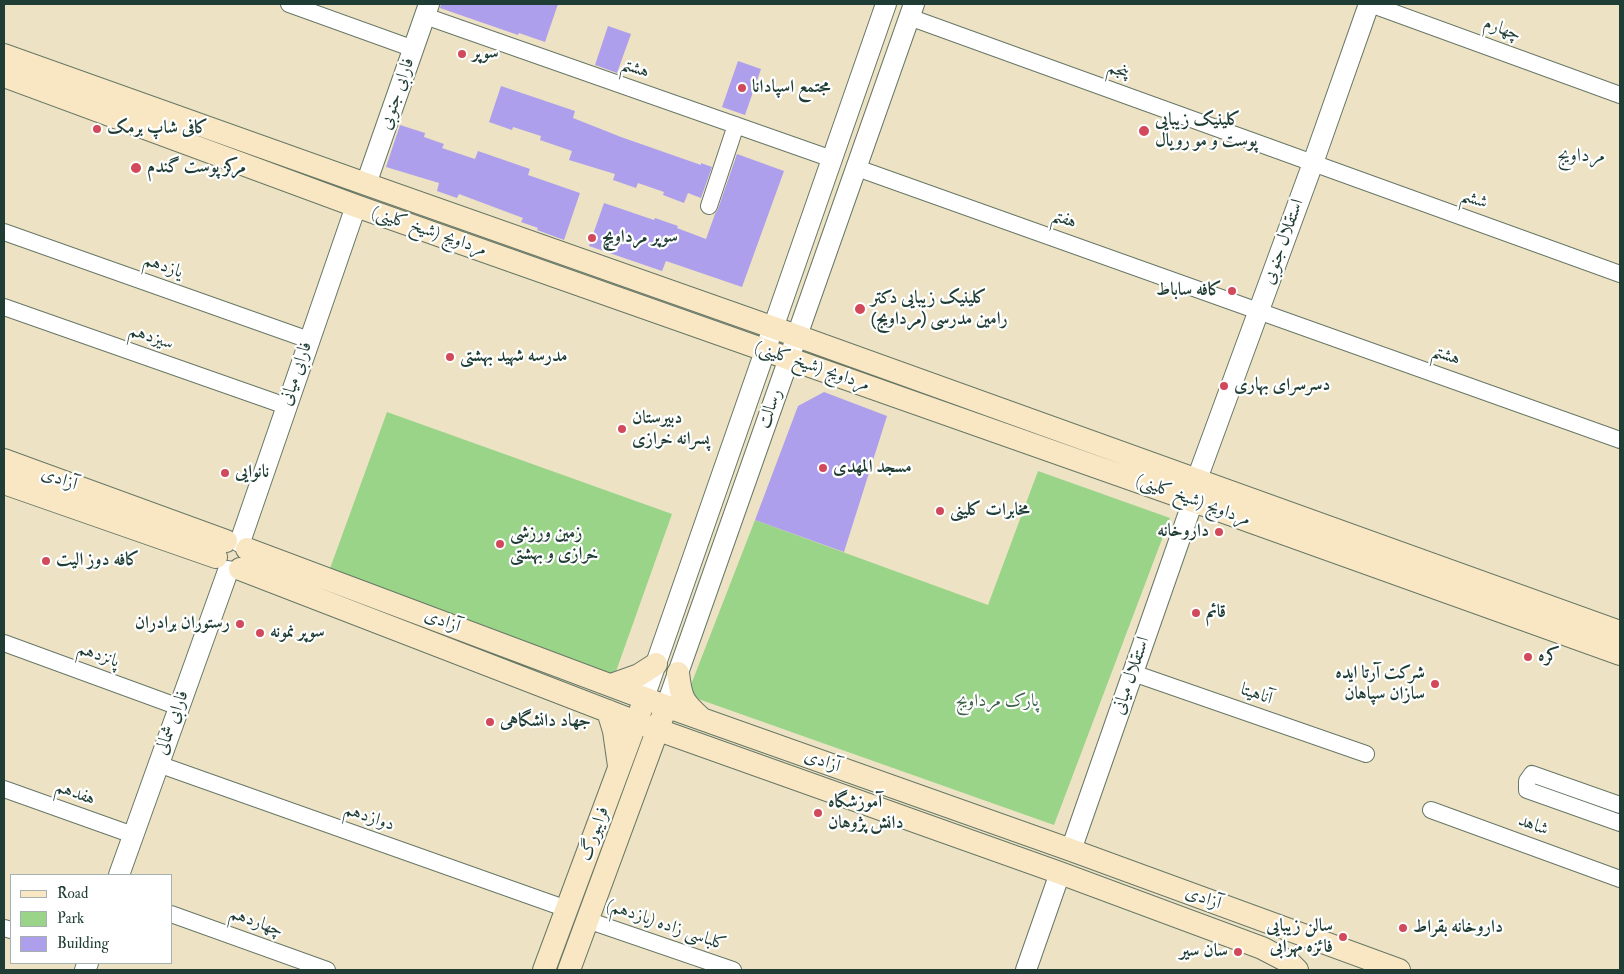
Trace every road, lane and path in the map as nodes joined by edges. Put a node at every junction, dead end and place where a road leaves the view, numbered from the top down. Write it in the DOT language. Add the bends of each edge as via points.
graph roads {
  1 [pos="289,4"];
  2 [pos="1370,4"];
  3 [pos="881,5"];
  4 [pos="427,10"];
  5 [pos="912,11"];
  6 [pos="414,48"];
  7 [pos="4,55"];
  8 [pos="4,76"];
  9 [pos="1620,94"];
  10 [pos="736,125"];
  11 [pos="832,159"];
  12 [pos="1313,163"];
  13 [pos="857,168"];
  14 [pos="366,184"];
  15 [pos="356,206"];
  16 [pos="709,206"];
  17 [pos="4,232"];
  18 [pos="1620,274"];
  19 [pos="4,307"];
  20 [pos="1258,310"];
  21 [pos="773,327"];
  22 [pos="796,335"];
  23 [pos="309,340"];
  24 [pos="765,350"];
  25 [pos="788,358"];
  26 [pos="286,406"];
  27 [pos="1620,440"];
  28 [pos="4,460"];
  29 [pos="1197,479"];
  30 [pos="4,483"];
  31 [pos="1193,501"];
  32 [pos="233,555"];
  33 [pos="1620,632"];
  34 [pos="4,644"];
  35 [pos="1620,654"];
  36 [pos="656,664"];
  37 [pos="678,673"];
  38 [pos="1133,673"];
  39 [pos="611,685"];
  40 [pos="644,698"];
  41 [pos="179,706"];
  42 [pos="666,707"];
  43 [pos="608,711"];
  44 [pos="702,720"];
  45 [pos="636,722"];
  46 [pos="658,729"];
  47 [pos="699,744"];
  48 [pos="1366,754"];
  49 [pos="647,759"];
  50 [pos="158,764"];
  51 [pos="619,768"];
  52 [pos="4,789"];
  53 [pos="1620,805"];
  54 [pos="1432,810"];
  55 [pos="1620,823"];
  56 [pos="133,835"];
  57 [pos="1071,850"];
  58 [pos="1060,873"];
  59 [pos="119,874"];
  60 [pos="1620,879"];
  61 [pos="567,909"];
  62 [pos="172,914"];
  63 [pos="587,920"];
  64 [pos="1360,964"];
  65 [pos="327,970"];
  66 [pos="544,970"];
  67 [pos="569,970"];
  68 [pos="733,970"];
  69 [pos="1026,970"];
  70 [pos="1297,970"];
  71 [pos="1399,970"];
  1 -- 6 [label="street"];
  2 -- 9 [label="street, چهارم"];
  2 -- 12 [label="street, استقلال جنوبی"];
  3 -- 11 [label="street"];
  4 -- 6 [label="street, فارابی جنوبی"];
  4 -- 10 [label="street, هشتم"];
  5 -- 12 [label="street, پنجم"];
  5 -- 13 [label="street, رسالت"];
  6 -- 14 [label="street, فارابی جنوبی"];
  7 -- 14 [label="main road, مرداویج (شیخ کلینی)"];
  8 -- 15 [label="main road, مرداویج (شیخ کلینی)"];
  10 -- 11 [label="street, هشتم"];
  10 -- 16 [label="street"];
  11 -- 21 [label="street"];
  12 -- 18 [label="street, ششم"];
  12 -- 20 [label="street, استقلال جنوبی"];
  13 -- 20 [label="street, هفتم"];
  13 -- 22 [label="street, رسالت"];
  14 -- 21 [label="main road, مرداویج (شیخ کلینی)"];
  15 -- 23 [label="street, فارابی میانی"];
  15 -- 24 [label="main road, مرداویج (شیخ کلینی)"];
  17 -- 23 [label="street, یازدهم"];
  19 -- 26 [label="street, سیزدهم"];
  20 -- 27 [label="street, هشتم"];
  20 -- 29 [label="street, استقلال جنوبی"];
  21 -- 22 [label="main road, مرداویج (شیخ کلینی)"];
  21 -- 24 [label="street"];
  22 -- 25 [label="street, رسالت"];
  22 -- 29 [label="main road, مرداویج (شیخ کلینی)"];
  23 -- 26 [label="street, فارابی میانی"];
  24 -- 25 [label="main road, مرداویج (شیخ کلینی)"];
  24 -- 36 [label="street, رسالت"];
  25 -- 31 [label="main road, مرداویج (شیخ کلینی)"];
  25 -- 37 [label="street, رسالت"];
  26 -- 32 [label="street, فارابی میانی"];
  28 -- 32 [label="main road, آزادی"];
  29 -- 33 [label="main road, مرداویج (شیخ کلینی)"];
  30 -- 32 [label="main road, آزادی"];
  31 -- 35 [label="main road, مرداویج (شیخ کلینی)"];
  31 -- 38 [label="street, استقلال میانی"];
  32 -- 39 [label="main road, آزادی"];
  32 -- 41 [label="street, فارابی شمالی"];
  32 -- 43 [label="main road, آزادی"];
  34 -- 41 [label="street, پانزدهم"];
  36 -- 39 [label="main road" via="639,675"];
  36 -- 40 [label="street, رسالت"];
  37 -- 42 [label="street, رسالت"];
  37 -- 44 [label="main road" via="685,703"];
  38 -- 48 [label="street, آناهیتا"];
  38 -- 57 [label="street, استقلال میانی"];
  39 -- 40 [label="main road, آزادی"];
  40 -- 42 [label="main road, آزادی"];
  40 -- 45 [label="main road, فرایبورگ"];
  41 -- 50 [label="street, فارابی شمالی"];
  42 -- 44 [label="main road, آزادی"];
  42 -- 46 [label="main road, رسالت"];
  43 -- 45 [label="main road, آزادی"];
  43 -- 51 [label="main road"];
  44 -- 57 [label="main road, آزادی"];
  45 -- 46 [label="main road, آزادی"];
  45 -- 51 [label="main road, فرایبورگ"];
  46 -- 47 [label="main road, آزادی"];
  46 -- 49 [label="main road, فرایبورگ"];
  47 -- 49 [label="main road" via="674,745"];
  47 -- 58 [label="main road, آزادی"];
  49 -- 63 [label="main road, فرایبورگ"];
  50 -- 56 [label="street, فارابی شمالی"];
  50 -- 61 [label="street, دوازدهم"];
  51 -- 61 [label="main road, فرایبورگ"];
  52 -- 56 [label="street, هفدهم"];
  53 -- 55 [label="street" via="1532,774 1527,781 1527,790"];
  54 -- 60 [label="street, شاهد"];
  56 -- 59 [label="street, فارابی شمالی"];
  57 -- 64 [label="main road, آزادی"];
  58 -- 69 [label="street"];
  58 -- 70 [label="main road, آزادی" via="1262,948 1289,962"];
  61 -- 66 [label="main road, فرایبورگ"];
  62 -- 65 [label="street, چهاردهم"];
  63 -- 67 [label="main road, فرایبورگ"];
  63 -- 68 [label="street, کلباسی زاده (یازدهم)"];
  64 -- 71 [label="main road, آزادی"];
}
